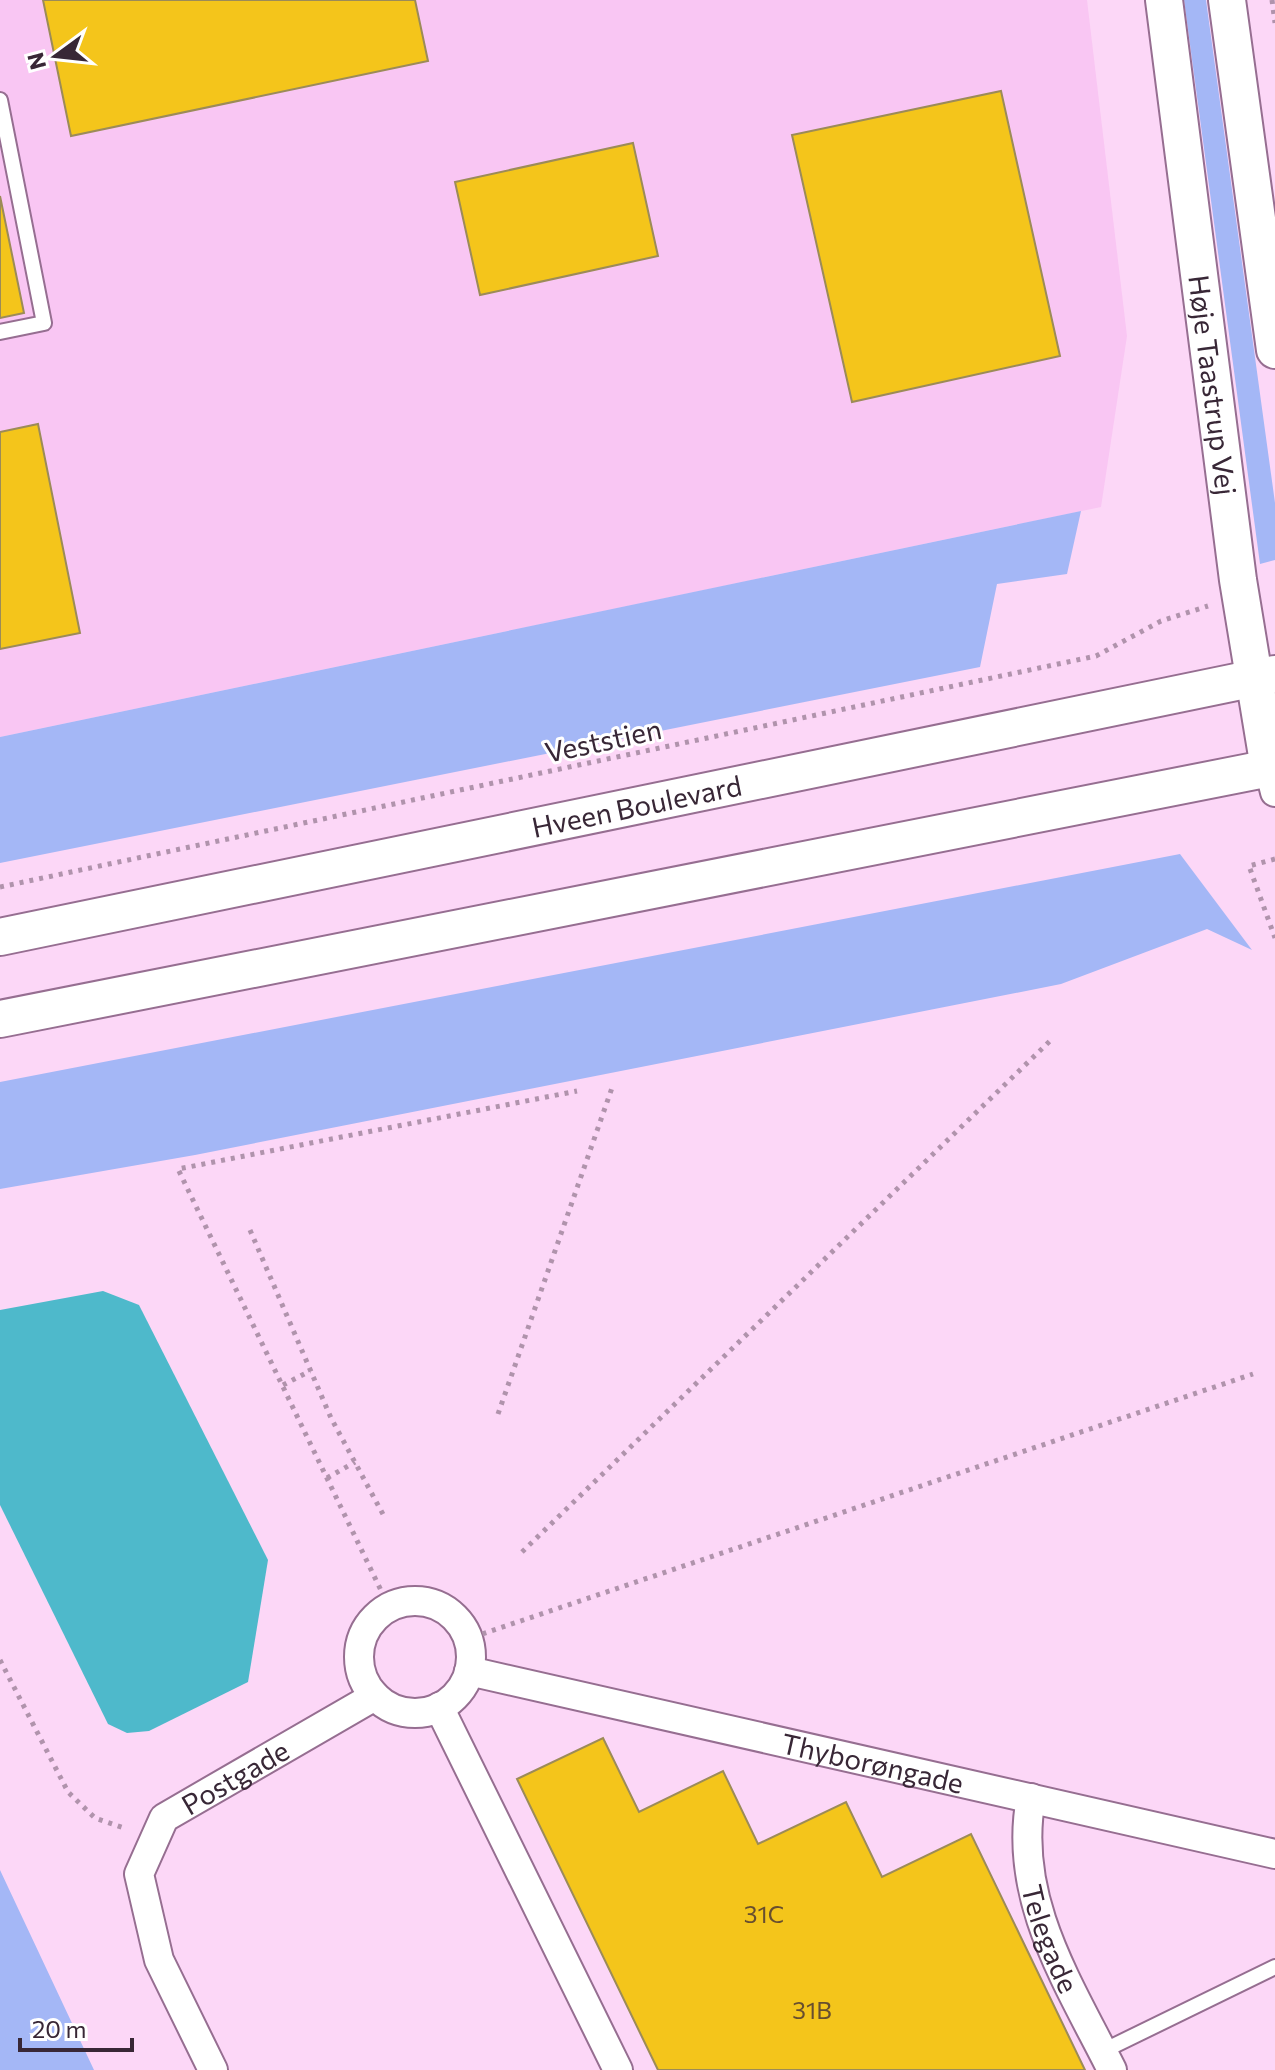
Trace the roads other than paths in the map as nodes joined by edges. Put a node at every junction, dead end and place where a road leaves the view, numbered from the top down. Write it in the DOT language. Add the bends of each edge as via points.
graph roads {
  1 [pos="1164,0"];
  2 [pos="1227,0"];
  3 [pos="0,100"];
  4 [pos="0,332"];
  5 [pos="1275,350"];
  6 [pos="1265,676"];
  7 [pos="1273,775"];
  8 [pos="0,937"];
  9 [pos="0,1019"];
  10 [pos="469,1671"];
  11 [pos="375,1696"];
  12 [pos="439,1707"];
  13 [pos="1031,1798"];
  14 [pos="1275,1854"];
  15 [pos="1275,1967"];
  16 [pos="1107,2061"];
  17 [pos="213,2070"];
  18 [pos="618,2070"];
  1 -- 6 [label="street, Høje Taastrup Vej" via="1232,536"];
  2 -- 5 [label="street"];
  3 -- 4 [label="lane" via="44,323"];
  6 -- 7 [label="street, Høje Taastrup Vej"];
  6 -- 8 [label="street, Hveen Boulevard"];
  7 -- 9 [label="street"];
  10 -- 11 [label="street" via="468,1639 453,1616 431,1603 405,1602 389,1607 370,1624 360,1648 365,1682"];
  10 -- 12 [label="street" via="458,1692"];
  10 -- 13 [label="street, Thyborøngade"];
  11 -- 12 [label="street" via="406,1712"];
  11 -- 17 [label="street, Postgade" via="164,1818 139,1874 159,1960"];
  12 -- 18 [label="street"];
  13 -- 14 [label="street, Thyborøngade"];
  13 -- 16 [label="street, Telegade" via="1028,1867 1040,1924"];
  15 -- 16 [label="lane"];
}
